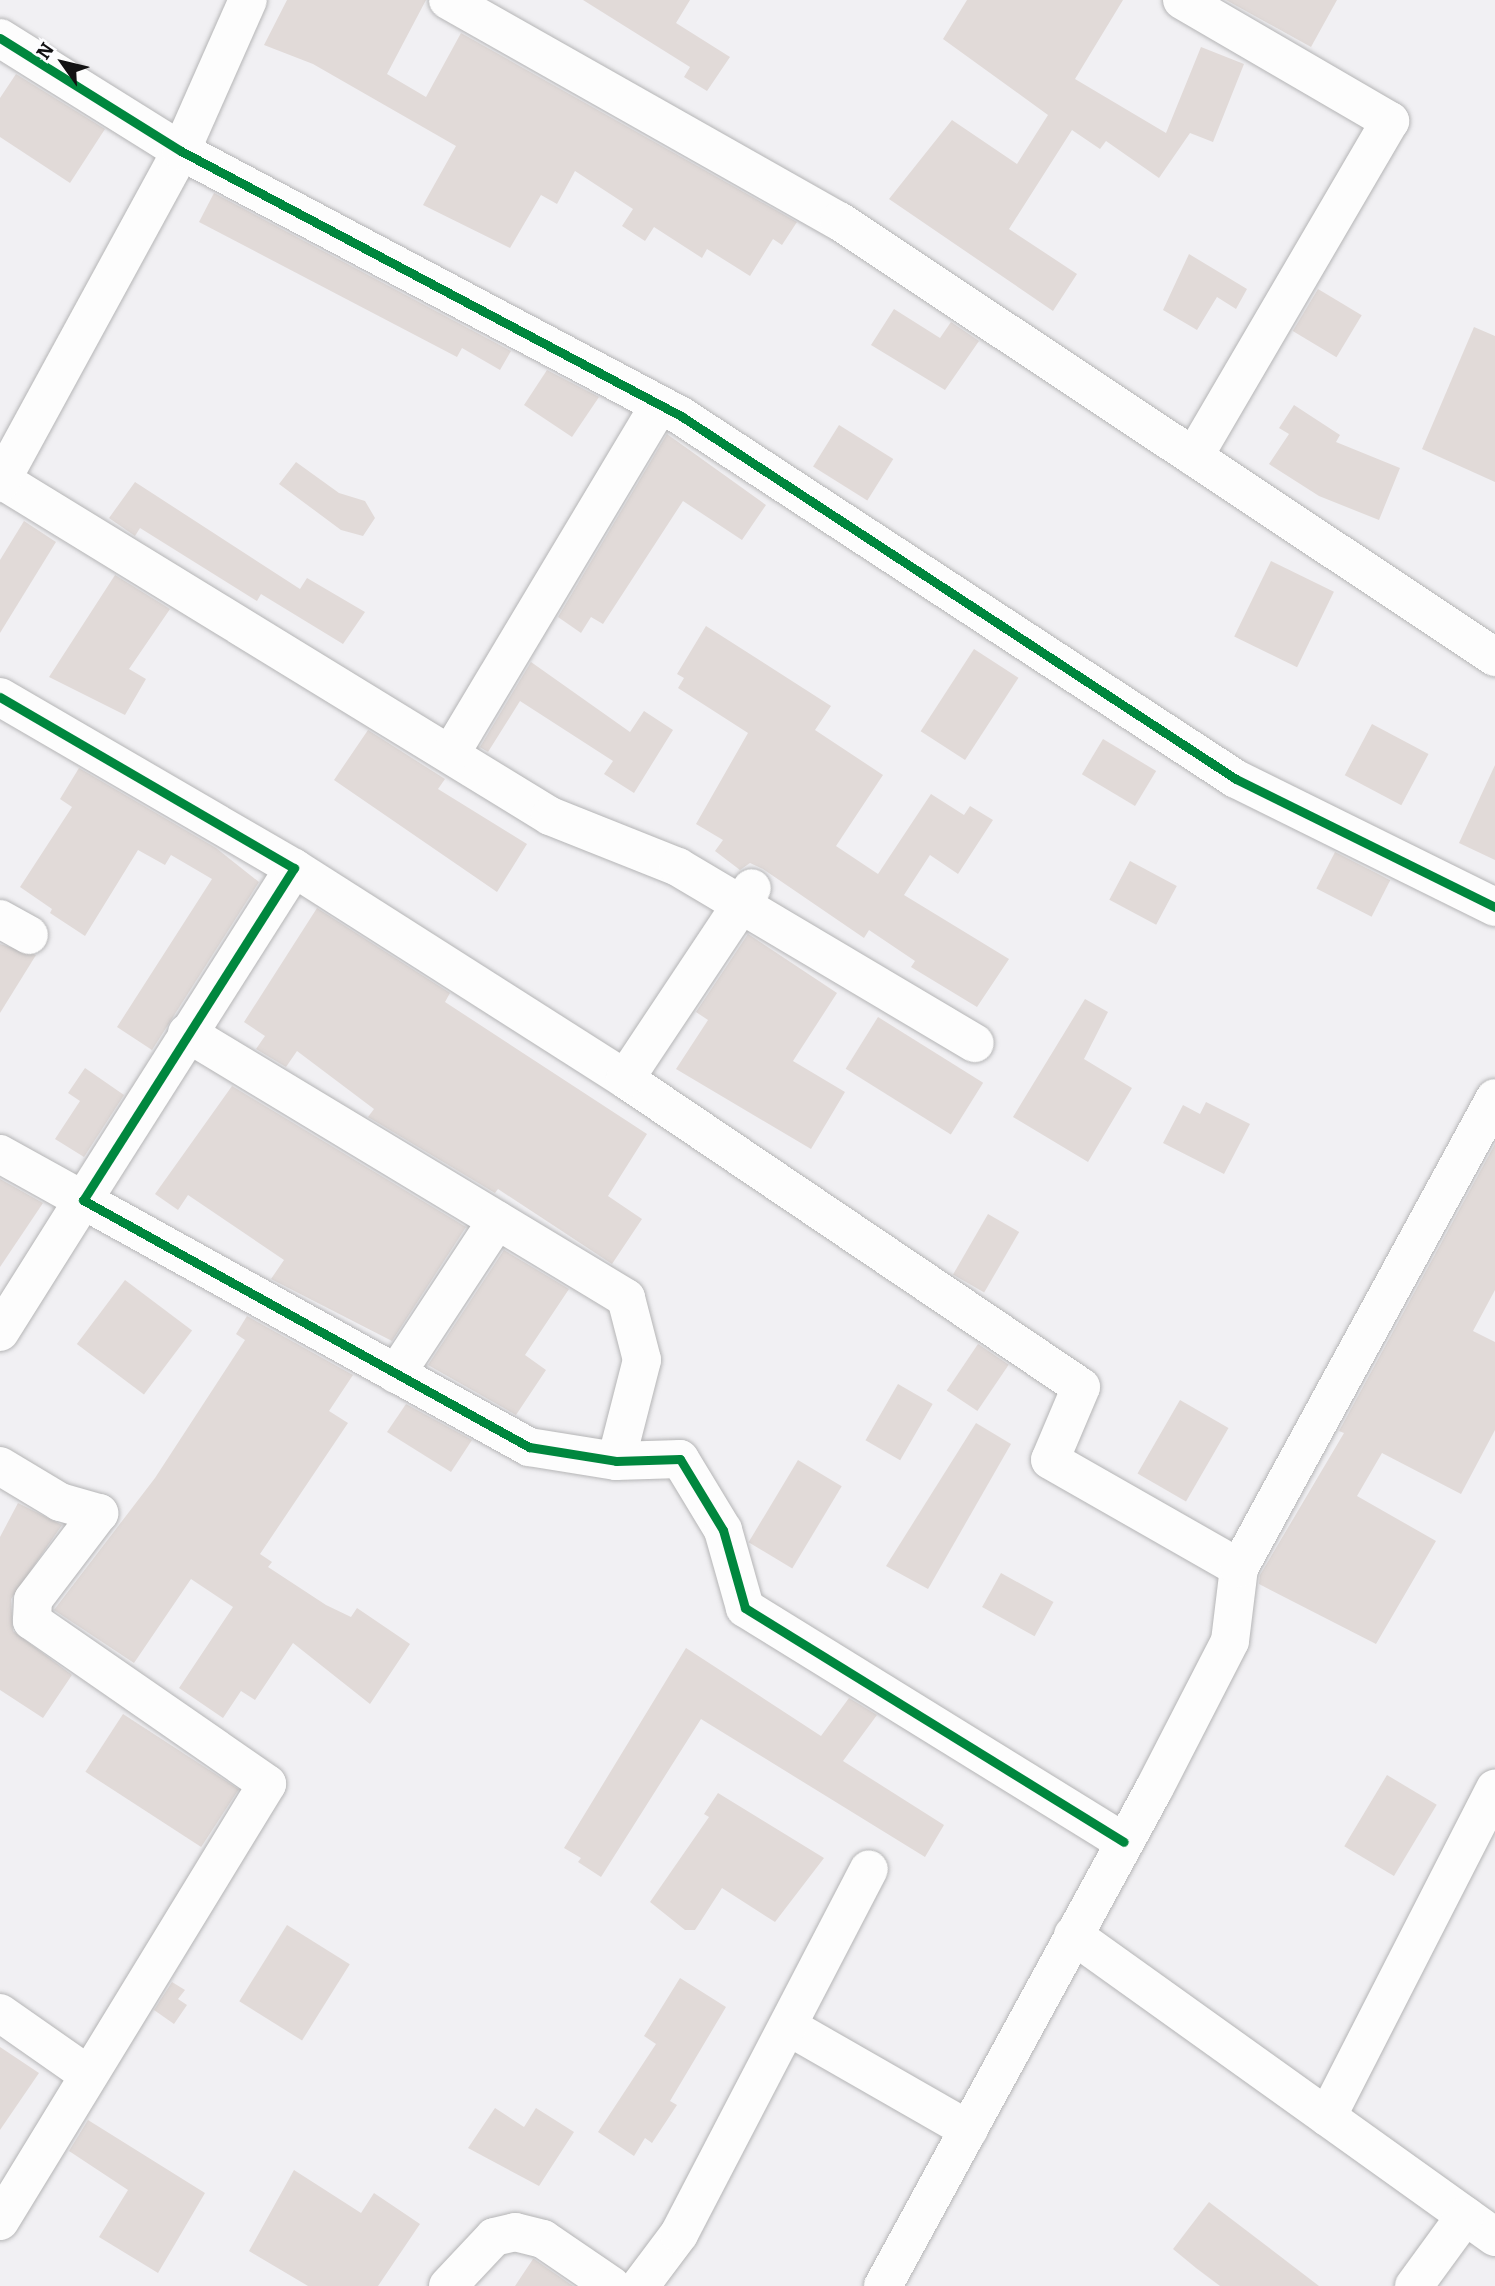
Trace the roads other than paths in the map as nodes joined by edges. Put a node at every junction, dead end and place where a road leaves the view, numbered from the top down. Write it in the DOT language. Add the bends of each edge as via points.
graph roads {
  1 [pos="248,0"];
  2 [pos="448,0"];
  3 [pos="1182,0"];
  4 [pos="0,38"];
  5 [pos="181,151"];
  6 [pos="659,405"];
  7 [pos="1194,457"];
  8 [pos="1,481"];
  9 [pos="1495,657"];
  10 [pos="0,697"];
  11 [pos="451,753"];
  12 [pos="294,868"];
  13 [pos="747,894"];
  14 [pos="1495,906"];
  15 [pos="187,1033"];
  16 [pos="975,1043"];
  17 [pos="625,1079"];
  18 [pos="1495,1098"];
  19 [pos="0,1154"];
  20 [pos="83,1200"];
  21 [pos="497,1220"];
  22 [pos="0,1332"];
  23 [pos="396,1374"];
  24 [pos="616,1461"];
  25 [pos="0,1466"];
  26 [pos="1239,1568"];
  27 [pos="1495,1789"];
  28 [pos="1125,1842"];
  29 [pos="869,1869"];
  30 [pos="1073,1935"];
  31 [pos="0,2014"];
  32 [pos="789,2027"];
  33 [pos="87,2074"];
  34 [pos="1327,2116"];
  35 [pos="969,2130"];
  36 [pos="1465,2216"];
  37 [pos="0,2221"];
  38 [pos="1495,2237"];
  39 [pos="448,2286"];
  40 [pos="612,2286"];
  41 [pos="640,2286"];
  42 [pos="883,2286"];
  43 [pos="1414,2286"];
  1 -- 5 [label="street"];
  2 -- 7 [label="street" via="839,221"];
  3 -- 7 [label="street" via="1390,121"];
  4 -- 5 [label="street"];
  5 -- 6 [label="street"];
  5 -- 8 [label="street"];
  6 -- 11 [label="street"];
  6 -- 14 [label="street" via="1236,779"];
  7 -- 9 [label="street"];
  8 -- 11 [label="street"];
  10 -- 12 [label="street"];
  11 -- 13 [label="street" via="550,816"];
  12 -- 15 [label="street"];
  12 -- 17 [label="street"];
  13 -- 16 [label="street"];
  13 -- 17 [label="street"];
  15 -- 20 [label="street"];
  15 -- 21 [label="street"];
  17 -- 26 [label="street" via="1081,1387 1050,1460"];
  18 -- 26 [label="street"];
  19 -- 20 [label="street"];
  20 -- 22 [label="street"];
  20 -- 23 [label="street"];
  21 -- 23 [label="street"];
  21 -- 24 [label="street" via="626,1298 642,1360"];
  23 -- 24 [label="street" via="529,1447"];
  24 -- 28 [label="street" via="680,1459 723,1530 745,1608"];
  25 -- 33 [label="street" via="60,1502 99,1513 33,1600 32,1621 267,1784"];
  26 -- 28 [label="street" via="1230,1641"];
  27 -- 34 [label="street"];
  28 -- 30 [label="street"];
  29 -- 32 [label="street"];
  30 -- 34 [label="street"];
  30 -- 35 [label="street"];
  31 -- 33 [label="street"];
  32 -- 35 [label="street"];
  32 -- 41 [label="street" via="679,2234"];
  33 -- 37 [label="street"];
  34 -- 36 [label="street"];
  35 -- 42 [label="street"];
  36 -- 38 [label="street"];
  36 -- 43 [label="street"];
  39 -- 40 [label="street" via="494,2237 515,2232 543,2239"];
}
